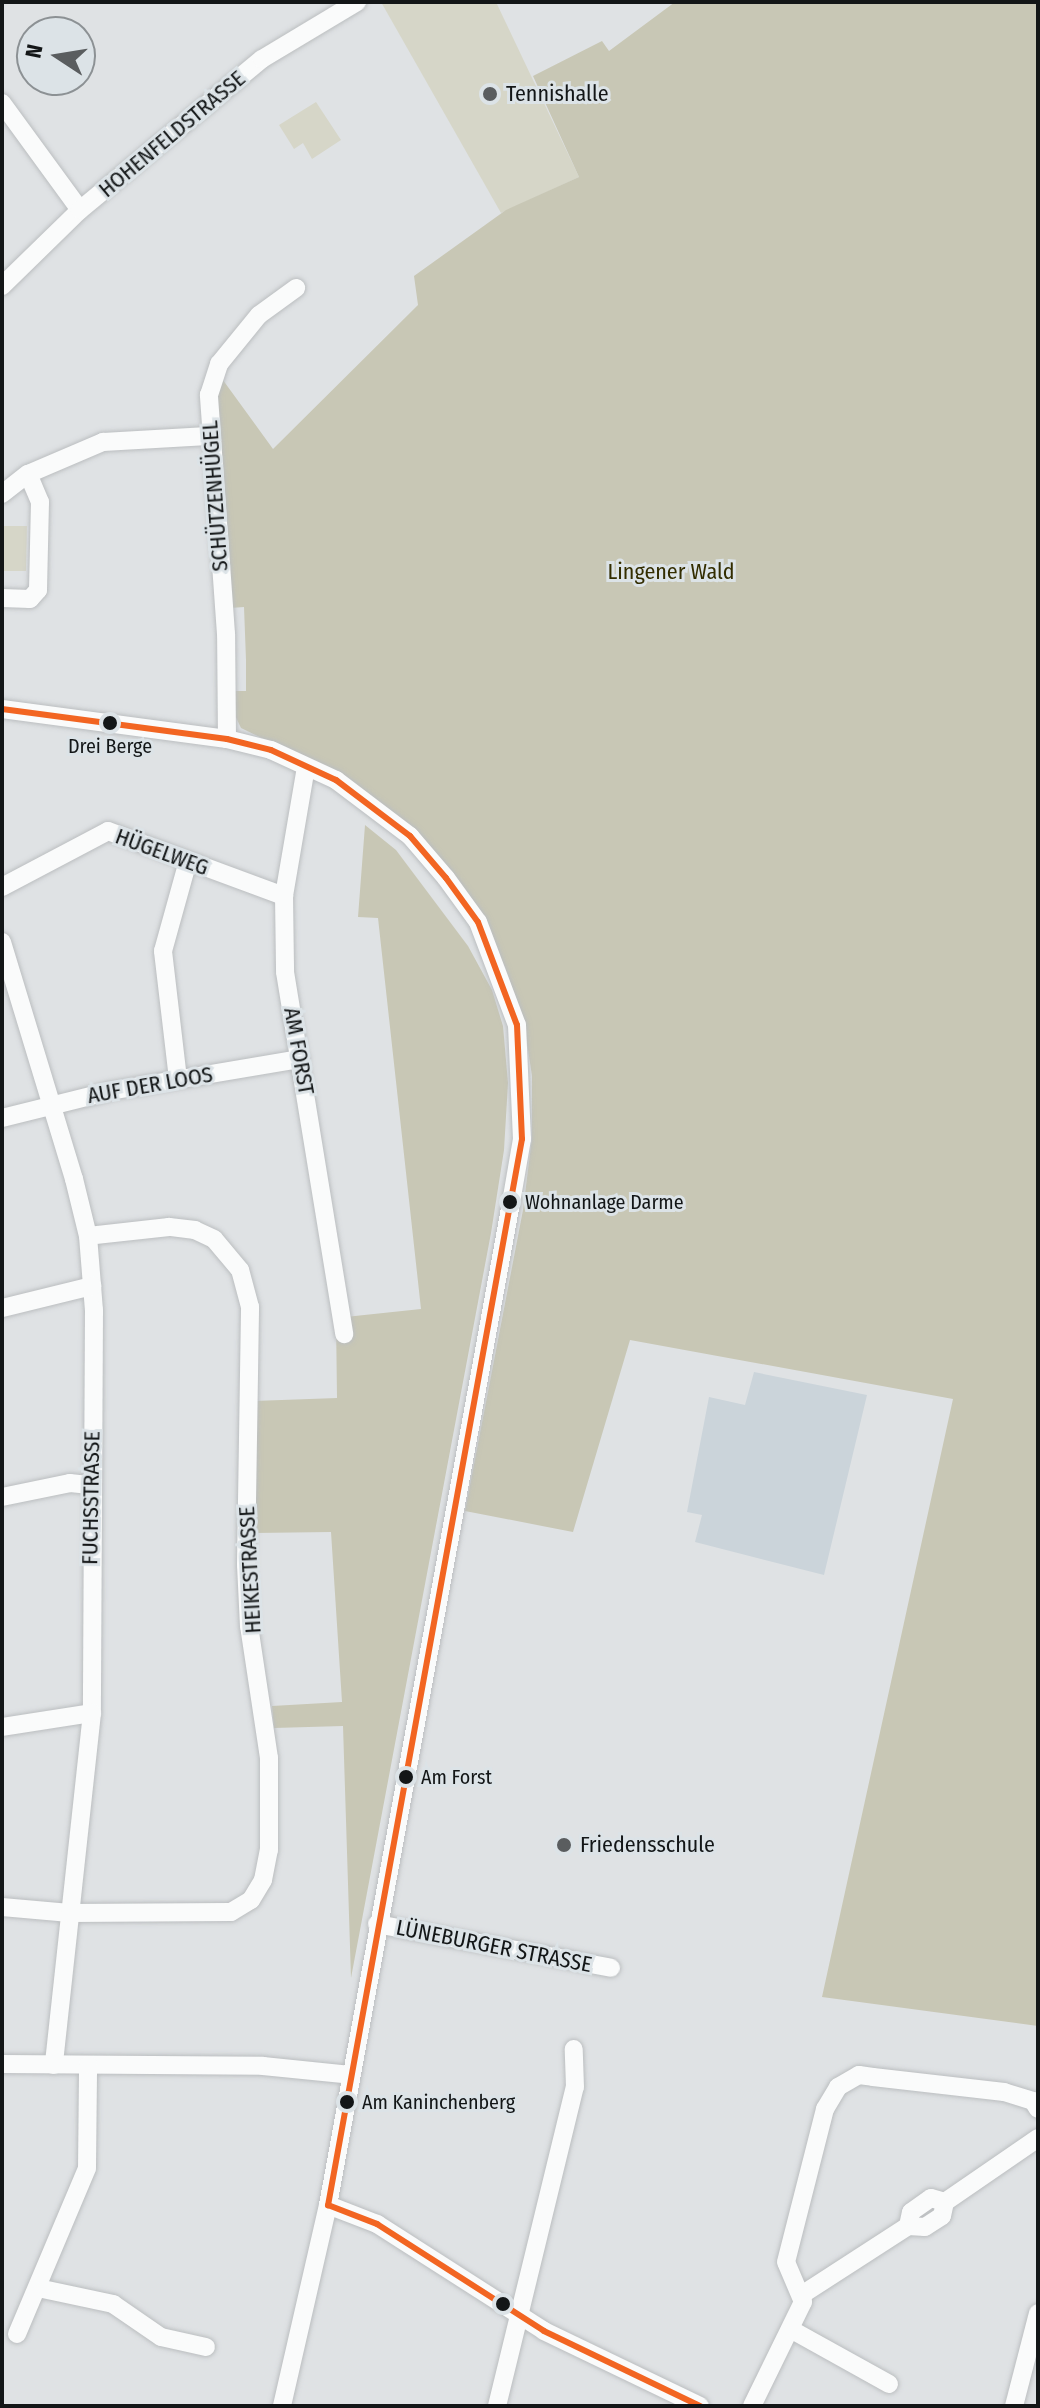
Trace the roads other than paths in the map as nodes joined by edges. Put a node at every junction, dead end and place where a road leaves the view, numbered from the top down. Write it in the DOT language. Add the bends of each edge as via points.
graph roads {
  1 [pos="357,2"];
  2 [pos="2,103"];
  3 [pos="80,210"];
  4 [pos="2,286"];
  5 [pos="296,288"];
  6 [pos="208,436"];
  7 [pos="28,474"];
  8 [pos="2,494"];
  9 [pos="2,598"];
  10 [pos="2,709"];
  11 [pos="227,739"];
  12 [pos="306,767"];
  13 [pos="188,861"];
  14 [pos="2,887"];
  15 [pos="284,896"];
  16 [pos="2,942"];
  17 [pos="300,1059"];
  18 [pos="178,1079"];
  19 [pos="53,1102"];
  20 [pos="2,1118"];
  21 [pos="88,1236"];
  22 [pos="92,1286"];
  23 [pos="2,1308"];
  24 [pos="344,1334"];
  25 [pos="90,1485"];
  26 [pos="2,1497"];
  27 [pos="92,1713"];
  28 [pos="2,1727"];
  29 [pos="2,1907"];
  30 [pos="70,1913"];
  31 [pos="377,1924"];
  32 [pos="611,1968"];
  33 [pos="574,2049"];
  34 [pos="2,2064"];
  35 [pos="54,2065"];
  36 [pos="88,2065"];
  37 [pos="351,2075"];
  38 [pos="1038,2109"];
  39 [pos="1038,2138"];
  40 [pos="328,2205"];
  41 [pos="38,2288"];
  42 [pos="803,2294"];
  43 [pos="1038,2313"];
  44 [pos="519,2317"];
  45 [pos="792,2330"];
  46 [pos="17,2334"];
  47 [pos="206,2347"];
  48 [pos="889,2384"];
  49 [pos="282,2406"];
  50 [pos="497,2406"];
  51 [pos="700,2406"];
  52 [pos="752,2406"];
  53 [pos="1014,2406"];
  1 -- 3 [label="street, HOHENFELDSTRASSE" via="262,59"];
  2 -- 3 [label="street"];
  3 -- 4 [label="street, HOHENFELDSTRASSE"];
  5 -- 6 [label="street, SCHÜTZENHÜGEL" via="259,315 219,364 209,395"];
  6 -- 7 [label="street" via="103,442"];
  6 -- 11 [label="street, SCHÜTZENHÜGEL" via="226,634"];
  7 -- 8 [label="street"];
  7 -- 9 [label="street" via="40,502 38,590 30,599"];
  10 -- 11 [label="street"];
  11 -- 12 [label="street"];
  12 -- 15 [label="street, AM FORST"];
  12 -- 31 [label="street" via="366,799 410,836 478,922 517,1025 521,1079 522,1139"];
  13 -- 14 [label="street, HÜGELWEG" via="108,831"];
  13 -- 15 [label="street, HÜGELWEG"];
  13 -- 18 [label="street" via="163,951"];
  15 -- 17 [label="street, AM FORST" via="285,972"];
  16 -- 19 [label="street, FUCHSSTRASSE"];
  17 -- 18 [label="street, AUF DER LOOS"];
  17 -- 24 [label="street, AM FORST"];
  18 -- 19 [label="street, AUF DER LOOS"];
  19 -- 20 [label="street, AUF DER LOOS"];
  19 -- 21 [label="street, FUCHSSTRASSE"];
  21 -- 22 [label="street, FUCHSSTRASSE"];
  21 -- 30 [label="street, HEIKESTRASSE" via="169,1227 195,1230 214,1239 240,1270 250,1307 247,1595 265,1709 271,1815 263,1880 251,1900 231,1912"];
  22 -- 23 [label="street"];
  22 -- 25 [label="street, FUCHSSTRASSE"];
  25 -- 26 [label="street" via="70,1483"];
  25 -- 27 [label="street, FUCHSSTRASSE"];
  27 -- 28 [label="street"];
  27 -- 30 [label="street, FUCHSSTRASSE"];
  29 -- 30 [label="street, HEIKESTRASSE"];
  30 -- 35 [label="street, FUCHSSTRASSE"];
  31 -- 32 [label="street, LÜNEBURGER STRASSE"];
  31 -- 37 [label="street"];
  33 -- 44 [label="street" via="575,2087"];
  34 -- 35 [label="street"];
  35 -- 36 [label="street"];
  36 -- 37 [label="street" via="263,2066"];
  36 -- 41 [label="street" via="87,2168"];
  37 -- 40 [label="street"];
  38 -- 42 [label="street" via="1033,2101 1004,2092 859,2075 838,2087 825,2109 786,2262 786,2271"];
  39 -- 42 [label="street" via="945,2202 942,2216 925,2227 908,2226"];
  40 -- 44 [label="street" via="377,2224"];
  40 -- 49 [label="street"];
  41 -- 46 [label="street"];
  41 -- 47 [label="street" via="113,2304 161,2337"];
  42 -- 45 [label="street"];
  43 -- 53 [label="street"];
  44 -- 50 [label="street"];
  44 -- 51 [label="street"];
  45 -- 48 [label="street"];
  45 -- 52 [label="street"];
}
